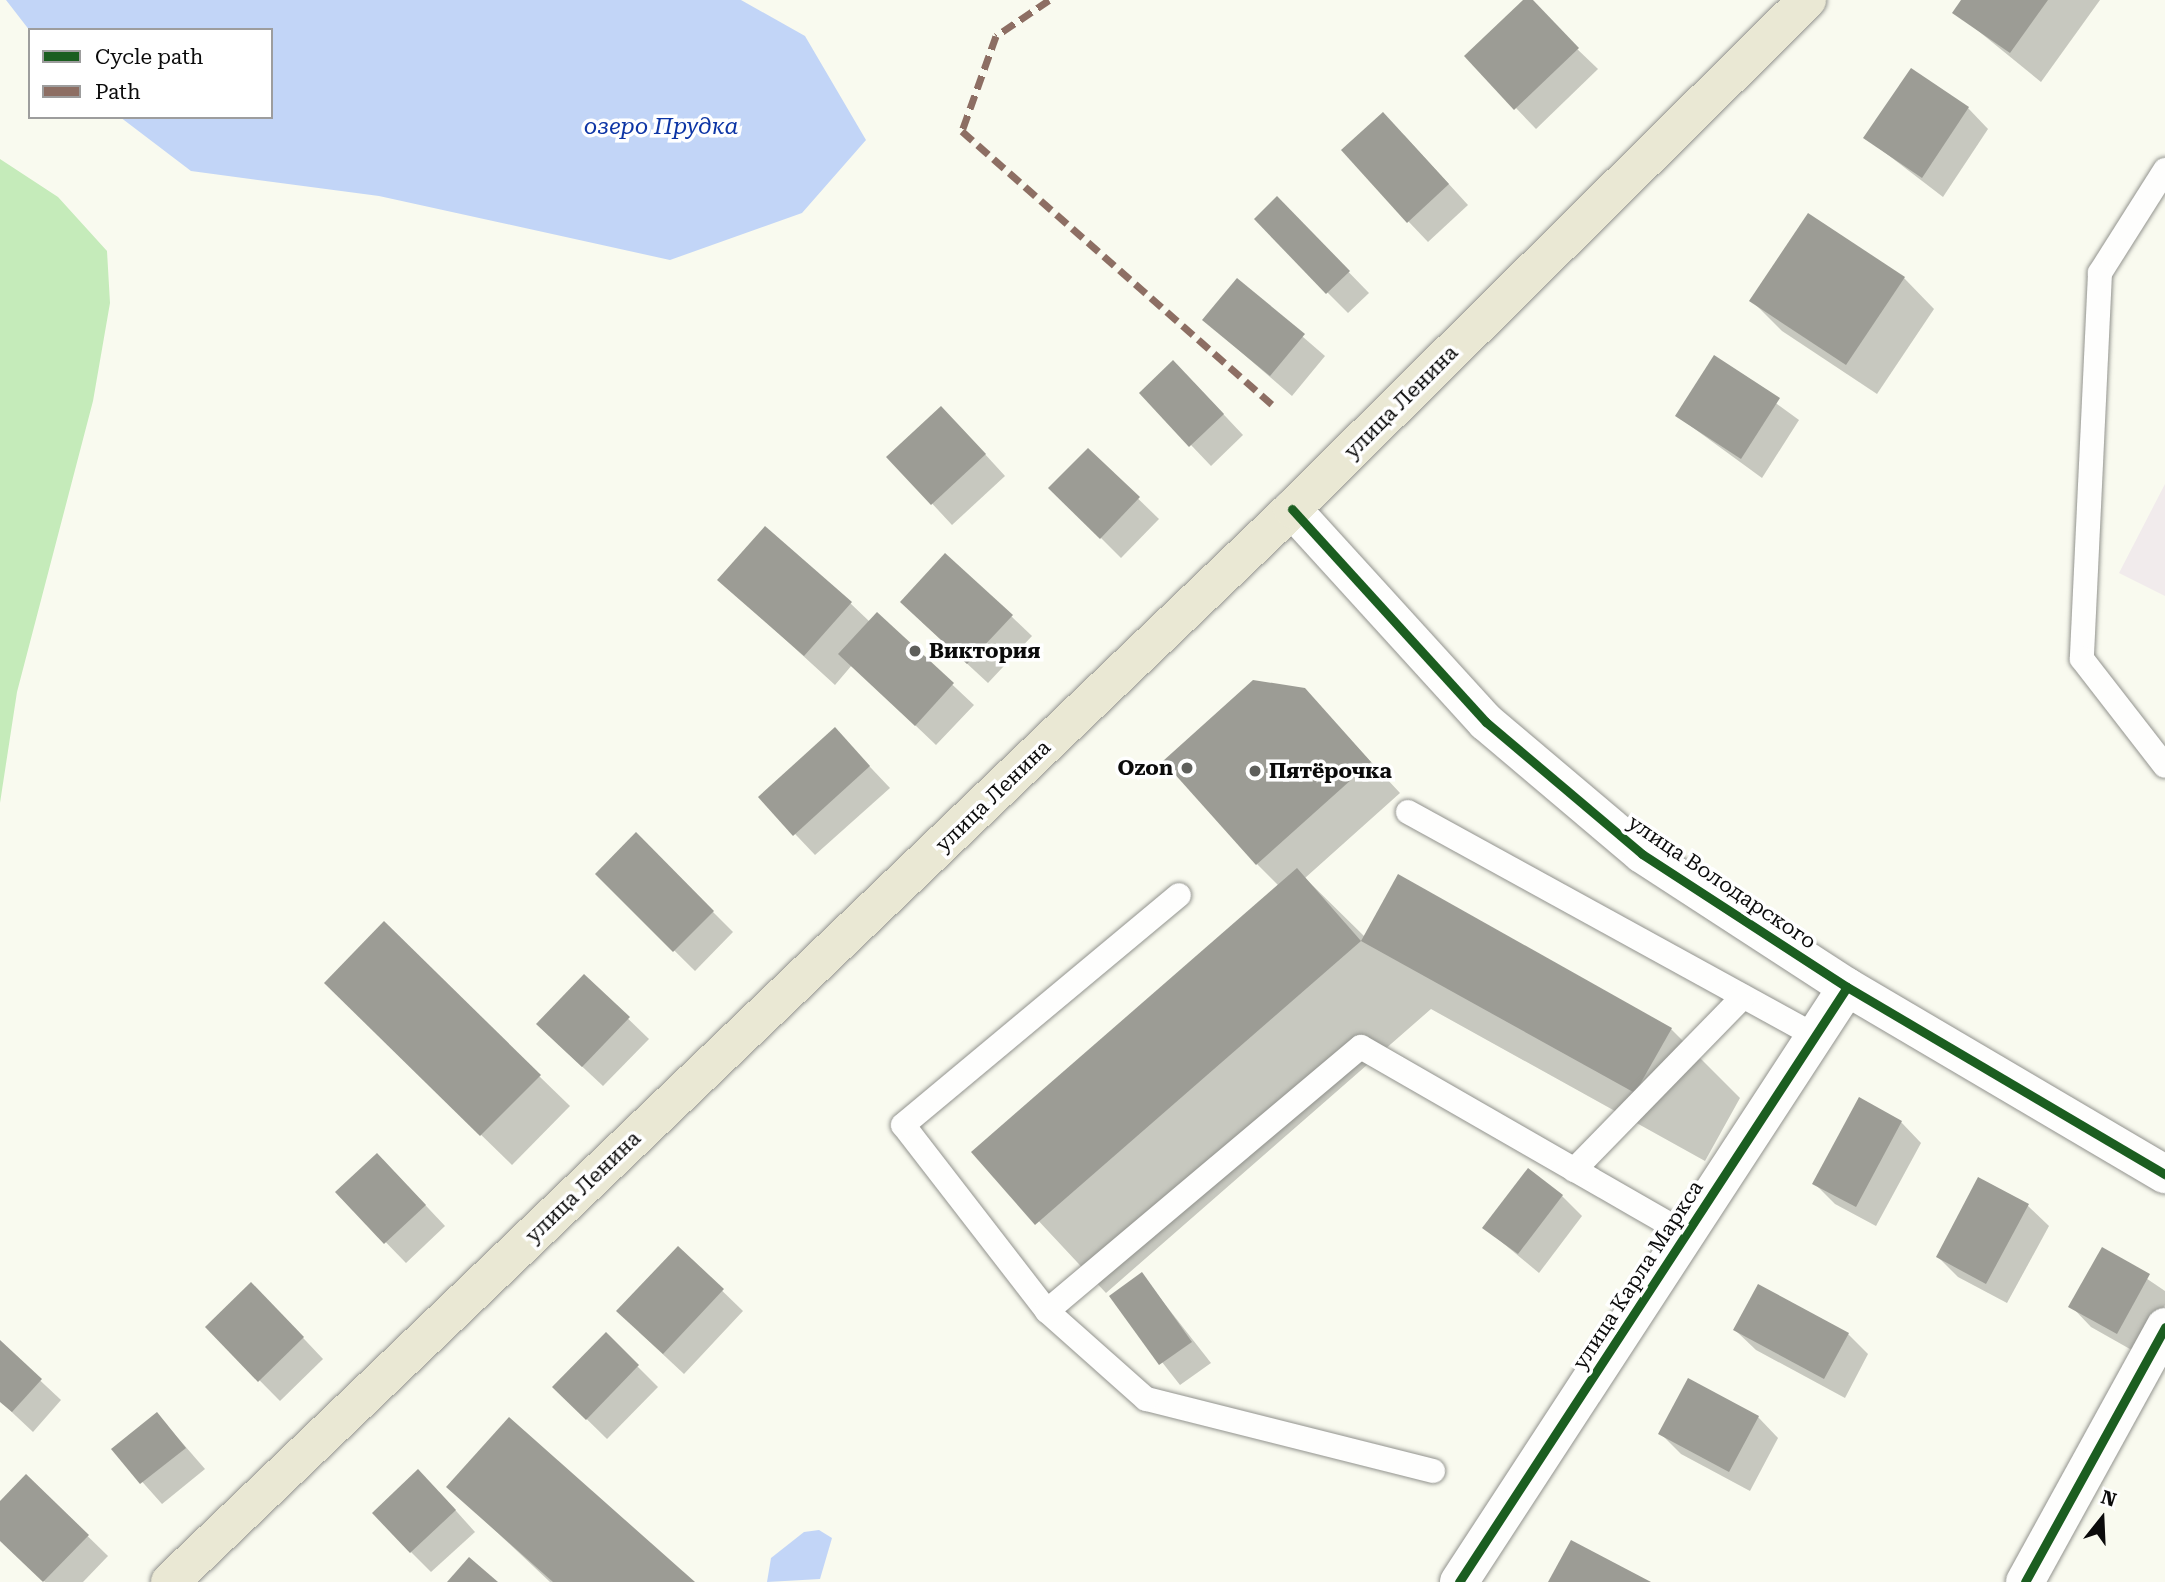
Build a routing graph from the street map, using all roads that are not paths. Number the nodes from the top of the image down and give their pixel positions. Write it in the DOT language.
graph roads {
  1 [pos="1807,0"];
  2 [pos="2165,170"];
  3 [pos="1292,509"];
  4 [pos="2165,766"];
  5 [pos="1408,812"];
  6 [pos="1179,895"];
  7 [pos="1847,987"];
  8 [pos="1743,997"];
  9 [pos="1815,1037"];
  10 [pos="1574,1170"];
  11 [pos="2165,1174"];
  12 [pos="1686,1234"];
  13 [pos="1047,1311"];
  14 [pos="2165,1327"];
  15 [pos="1433,1471"];
  16 [pos="170,1582"];
  17 [pos="1459,1582"];
  18 [pos="2025,1582"];
  1 -- 3 [label="highway, улица Ленина"];
  2 -- 4 [label="lane"];
  3 -- 7 [label="street, улица Володарского"];
  3 -- 16 [label="highway, улица Ленина"];
  5 -- 8 [label="lane"];
  6 -- 13 [label="lane"];
  7 -- 9 [label="street, улица Карла Маркса"];
  7 -- 11 [label="street, улица Володарского"];
  8 -- 9 [label="lane"];
  8 -- 10 [label="lane"];
  9 -- 12 [label="street, улица Карла Маркса"];
  10 -- 12 [label="lane"];
  10 -- 13 [label="lane"];
  12 -- 17 [label="street, улица Карла Маркса"];
  13 -- 15 [label="lane"];
  14 -- 18 [label="street"];
}
